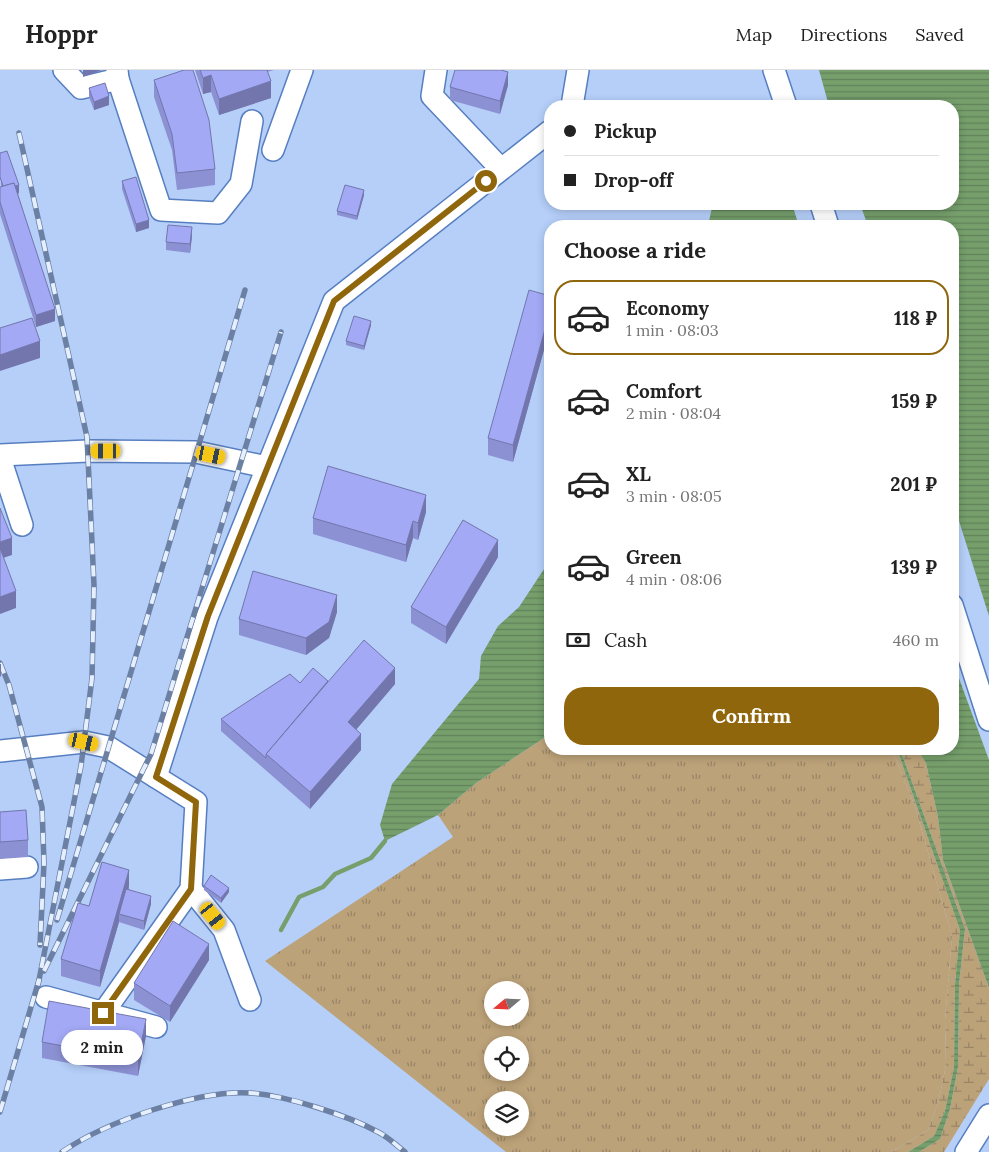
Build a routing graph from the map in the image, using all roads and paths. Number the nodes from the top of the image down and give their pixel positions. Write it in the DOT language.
graph roads {
  1 [pos="64,70"];
  2 [pos="302,70"];
  3 [pos="436,70"];
  4 [pos="578,70"];
  5 [pos="774,70"];
  6 [pos="117,75"];
  7 [pos="573,100"];
  8 [pos="784,100"];
  9 [pos="252,121"];
  10 [pos="544,136"];
  11 [pos="273,150"];
  12 [pos="501,169"];
  13 [pos="0,456"];
  14 [pos="267,467"];
  15 [pos="22,525"];
  16 [pos="959,627"];
  17 [pos="989,720"];
  18 [pos="0,751"];
  19 [pos="156,777"];
  20 [pos="27,867"];
  21 [pos="0,869"];
  22 [pos="191,889"];
  23 [pos="46,997"];
  24 [pos="250,1000"];
  25 [pos="103,1013"];
  26 [pos="156,1027"];
  27 [pos="989,1115"];
  28 [pos="966,1152"];
  1 -- 6 [label="lane"];
  2 -- 11 [label="lane"];
  3 -- 12 [label="lane"];
  4 -- 7 [label="lane"];
  5 -- 8 [label="lane"];
  6 -- 9 [label="lane"];
  10 -- 12 [label="lane"];
  12 -- 14 [label="lane"];
  13 -- 14 [label="lane"];
  13 -- 15 [label="lane"];
  14 -- 19 [label="lane"];
  16 -- 17 [label="lane"];
  18 -- 19 [label="lane"];
  19 -- 22 [label="lane"];
  20 -- 21 [label="lane"];
  22 -- 24 [label="lane"];
  22 -- 25 [label="lane"];
  23 -- 25 [label="lane"];
  25 -- 26 [label="lane"];
  27 -- 28 [label="lane"];
}
